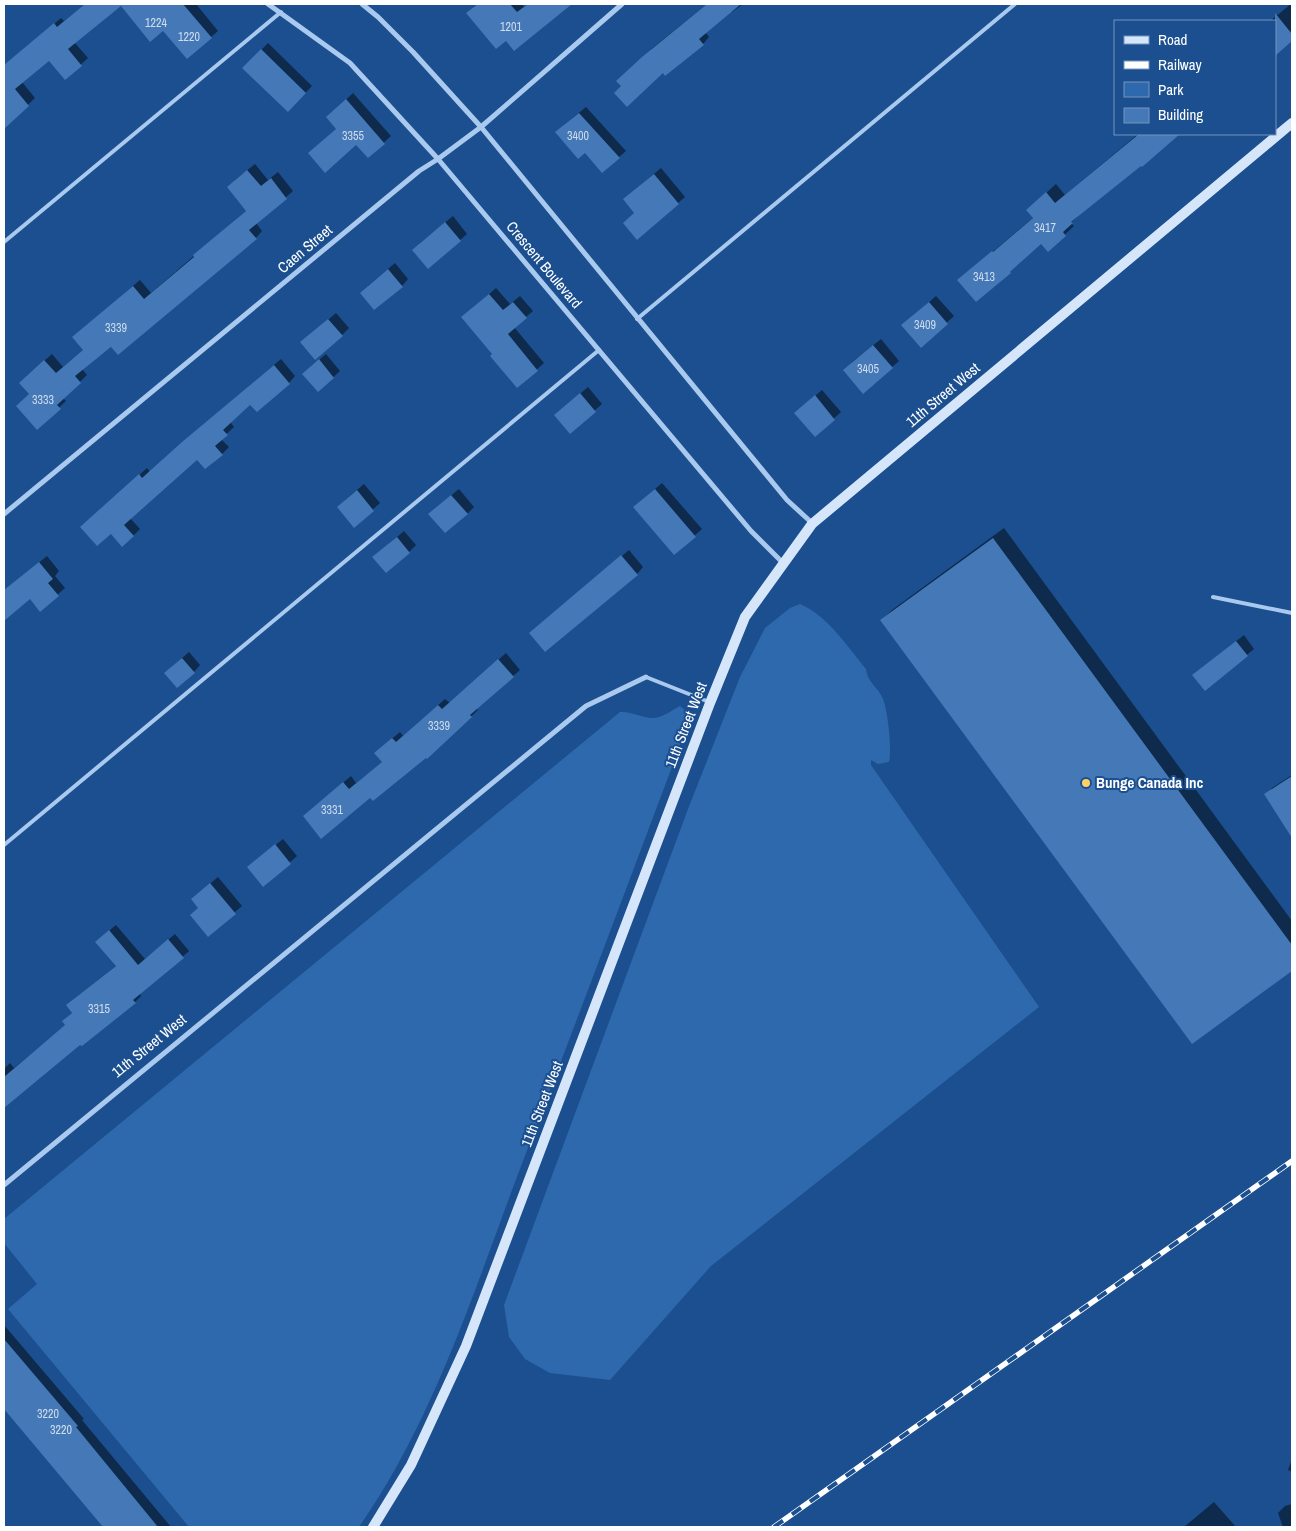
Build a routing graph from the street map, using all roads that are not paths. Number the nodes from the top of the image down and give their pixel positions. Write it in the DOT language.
graph roads {
  1 [pos="268,4"];
  2 [pos="362,4"];
  3 [pos="622,4"];
  4 [pos="1015,4"];
  5 [pos="281,12"];
  6 [pos="1292,123"];
  7 [pos="481,127"];
  8 [pos="438,159"];
  9 [pos="4,242"];
  10 [pos="637,319"];
  11 [pos="599,350"];
  12 [pos="4,514"];
  13 [pos="812,524"];
  14 [pos="783,563"];
  15 [pos="1213,597"];
  16 [pos="1292,613"];
  17 [pos="646,676"];
  18 [pos="710,703"];
  19 [pos="4,845"];
  20 [pos="4,1185"];
  21 [pos="373,1527"];
  1 -- 5 [label="street, Crescent Boulevard"];
  2 -- 7 [label="street"];
  3 -- 7 [label="street, Caen Street"];
  4 -- 10 [label="lane"];
  5 -- 8 [label="street, Crescent Boulevard"];
  5 -- 9 [label="lane"];
  6 -- 13 [label="main road, 11th Street West"];
  7 -- 8 [label="street, Caen Street"];
  7 -- 10 [label="street"];
  8 -- 11 [label="street, Crescent Boulevard"];
  8 -- 12 [label="street, Caen Street"];
  10 -- 13 [label="street"];
  11 -- 14 [label="street, Crescent Boulevard"];
  11 -- 19 [label="lane"];
  13 -- 14 [label="main road, 11th Street West"];
  14 -- 18 [label="main road, 11th Street West"];
  15 -- 16 [label="lane"];
  17 -- 18 [label="lane"];
  17 -- 20 [label="street, 11th Street West"];
  18 -- 21 [label="main road, 11th Street West"];
}
